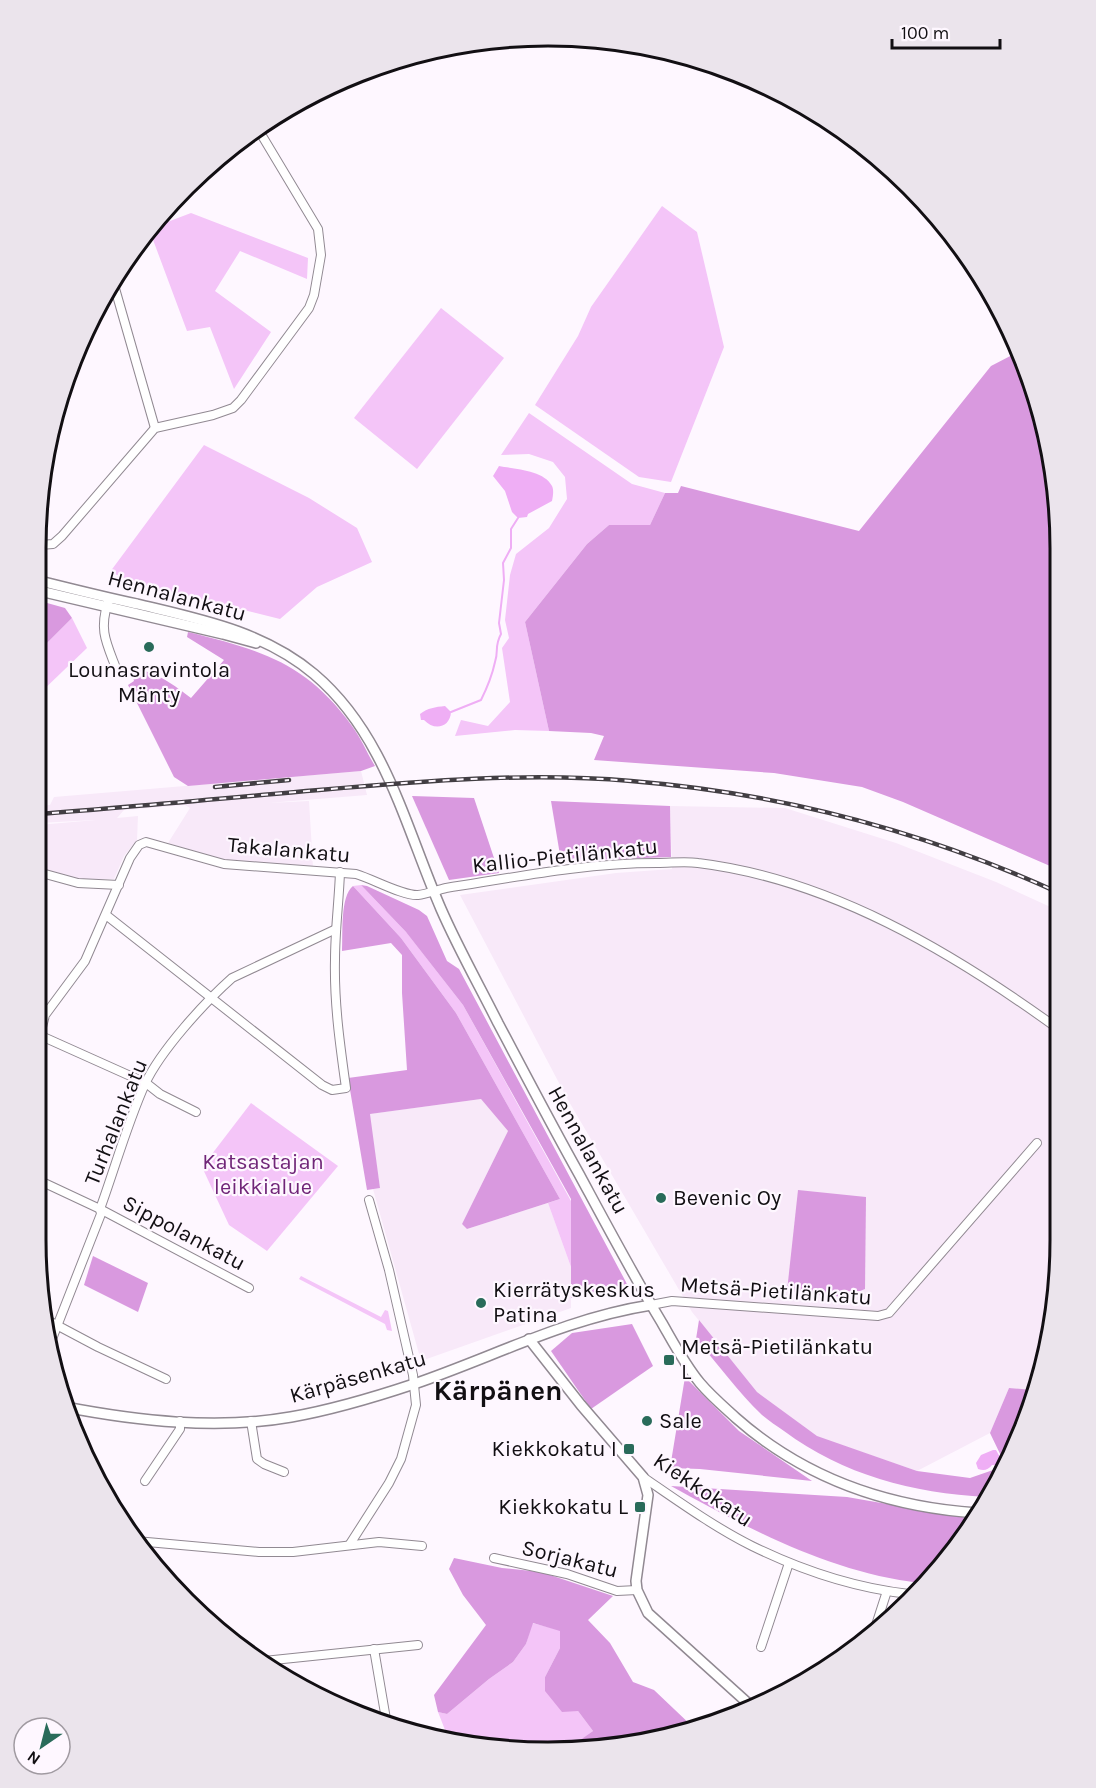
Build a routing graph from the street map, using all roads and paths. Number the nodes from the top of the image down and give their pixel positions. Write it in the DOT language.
graph roads {
  1 [pos="262,136"];
  2 [pos="116,293"];
  3 [pos="156,428"];
  4 [pos="46,545"];
  5 [pos="46,583"];
  6 [pos="46,592"];
  7 [pos="108,603"];
  8 [pos="116,668"];
  9 [pos="340,872"];
  10 [pos="46,874"];
  11 [pos="118,885"];
  12 [pos="434,891"];
  13 [pos="106,915"];
  14 [pos="336,929"];
  15 [pos="212,998"];
  16 [pos="46,1014"];
  17 [pos="1050,1023"];
  18 [pos="46,1038"];
  19 [pos="146,1083"];
  20 [pos="196,1112"];
  21 [pos="1037,1143"];
  22 [pos="46,1184"];
  23 [pos="369,1200"];
  24 [pos="100,1209"];
  25 [pos="249,1288"];
  26 [pos="651,1305"];
  27 [pos="54,1323"];
  28 [pos="59,1326"];
  29 [pos="55,1333"];
  30 [pos="529,1339"];
  31 [pos="166,1379"];
  32 [pos="414,1384"];
  33 [pos="76,1409"];
  34 [pos="180,1421"];
  35 [pos="251,1421"];
  36 [pos="284,1472"];
  37 [pos="643,1478"];
  38 [pos="145,1481"];
  39 [pos="969,1512"];
  40 [pos="148,1542"];
  41 [pos="350,1544"];
  42 [pos="422,1546"];
  43 [pos="494,1558"];
  44 [pos="789,1563"];
  45 [pos="637,1590"];
  46 [pos="886,1592"];
  47 [pos="904,1594"];
  48 [pos="878,1618"];
  49 [pos="418,1646"];
  50 [pos="761,1647"];
  51 [pos="374,1649"];
  52 [pos="274,1660"];
  53 [pos="745,1701"];
  54 [pos="385,1714"];
  1 -- 3 [label="street"];
  2 -- 3 [label="street"];
  3 -- 4 [label="street"];
  5 -- 7 [label="street, Hennalankatu"];
  6 -- 7 [label="street, Hennalankatu"];
  7 -- 8 [label="street"];
  7 -- 12 [label="street, Hennalankatu"];
  9 -- 11 [label="street, Takalankatu"];
  9 -- 12 [label="street, Takalankatu"];
  9 -- 14 [label="street"];
  10 -- 11 [label="street"];
  11 -- 13 [label="street"];
  12 -- 17 [label="street, Kallio-Pietilänkatu"];
  12 -- 26 [label="street, Hennalankatu"];
  13 -- 15 [label="street"];
  13 -- 16 [label="street"];
  14 -- 15 [label="street, Turhalankatu"];
  14 -- 15 [label="street"];
  15 -- 19 [label="street, Turhalankatu"];
  18 -- 19 [label="street"];
  19 -- 20 [label="street"];
  19 -- 24 [label="street, Turhalankatu"];
  21 -- 26 [label="street, Metsä-Pietilänkatu"];
  22 -- 24 [label="street, Sippolankatu"];
  23 -- 32 [label="street"];
  24 -- 25 [label="street, Sippolankatu"];
  24 -- 28 [label="street, Turhalankatu"];
  26 -- 30 [label="street, Kärpäsenkatu"];
  26 -- 39 [label="street, Hennalankatu"];
  27 -- 28 [label="street"];
  28 -- 29 [label="street, Turhalankatu"];
  28 -- 31 [label="street"];
  30 -- 32 [label="street, Kärpäsenkatu"];
  30 -- 37 [label="street, Kiekkokatu"];
  32 -- 35 [label="street, Kärpäsenkatu"];
  32 -- 41 [label="street"];
  33 -- 34 [label="street, Kärpäsenkatu"];
  34 -- 35 [label="street, Kärpäsenkatu"];
  34 -- 38 [label="street"];
  35 -- 36 [label="street"];
  37 -- 44 [label="street, Kiekkokatu"];
  37 -- 45 [label="street"];
  40 -- 41 [label="street"];
  41 -- 42 [label="street"];
  43 -- 45 [label="street, Sorjakatu"];
  44 -- 46 [label="street, Kiekkokatu"];
  44 -- 50 [label="street"];
  45 -- 53 [label="street"];
  46 -- 47 [label="street, Kiekkokatu"];
  46 -- 48 [label="street"];
  49 -- 51 [label="street"];
  51 -- 52 [label="street"];
  51 -- 54 [label="street"];
}
